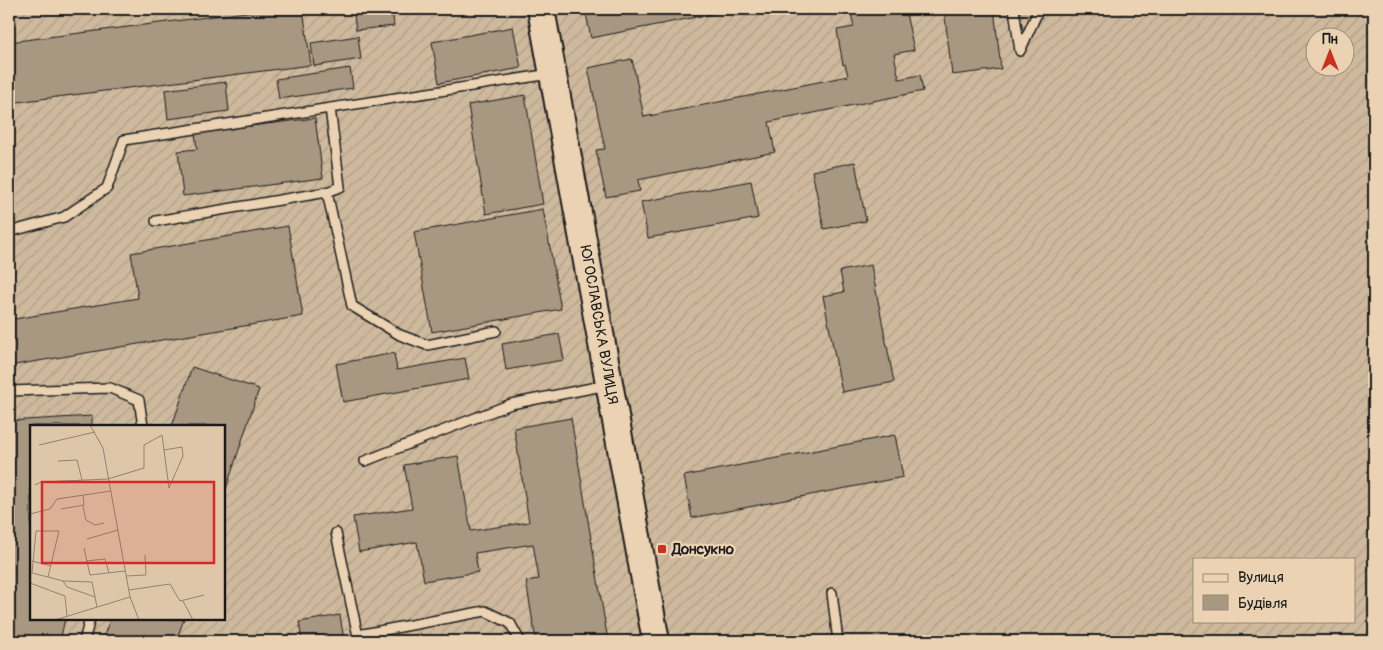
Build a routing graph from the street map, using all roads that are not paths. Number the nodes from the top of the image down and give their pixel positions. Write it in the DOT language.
graph roads {
  1 [pos="541,9"];
  2 [pos="1014,9"];
  3 [pos="1039,9"];
  4 [pos="553,74"];
  5 [pos="330,108"];
  6 [pos="327,192"];
  7 [pos="156,220"];
  8 [pos="9,232"];
  9 [pos="496,332"];
  10 [pos="610,385"];
  11 [pos="9,392"];
  12 [pos="143,425"];
  13 [pos="365,460"];
  14 [pos="336,533"];
  15 [pos="832,593"];
  16 [pos="90,620"];
  17 [pos="358,638"];
  18 [pos="84,641"];
  19 [pos="520,641"];
  20 [pos="656,641"];
  21 [pos="838,641"];
  1 -- 4 [label="main road, ЮГОСЛАВСЬКА ВУЛИЦЯ"];
  2 -- 3 [label="lane"];
  4 -- 5 [label="lane"];
  4 -- 10 [label="main road, ЮГОСЛАВСЬКА ВУЛИЦЯ"];
  5 -- 6 [label="lane"];
  5 -- 8 [label="lane"];
  6 -- 7 [label="lane"];
  6 -- 9 [label="lane"];
  10 -- 13 [label="lane"];
  10 -- 20 [label="main road, ЮГОСЛАВСЬКА ВУЛИЦЯ"];
  11 -- 12 [label="lane"];
  14 -- 17 [label="lane"];
  15 -- 21 [label="lane"];
  16 -- 18 [label="lane"];
  17 -- 19 [label="lane"];
}
